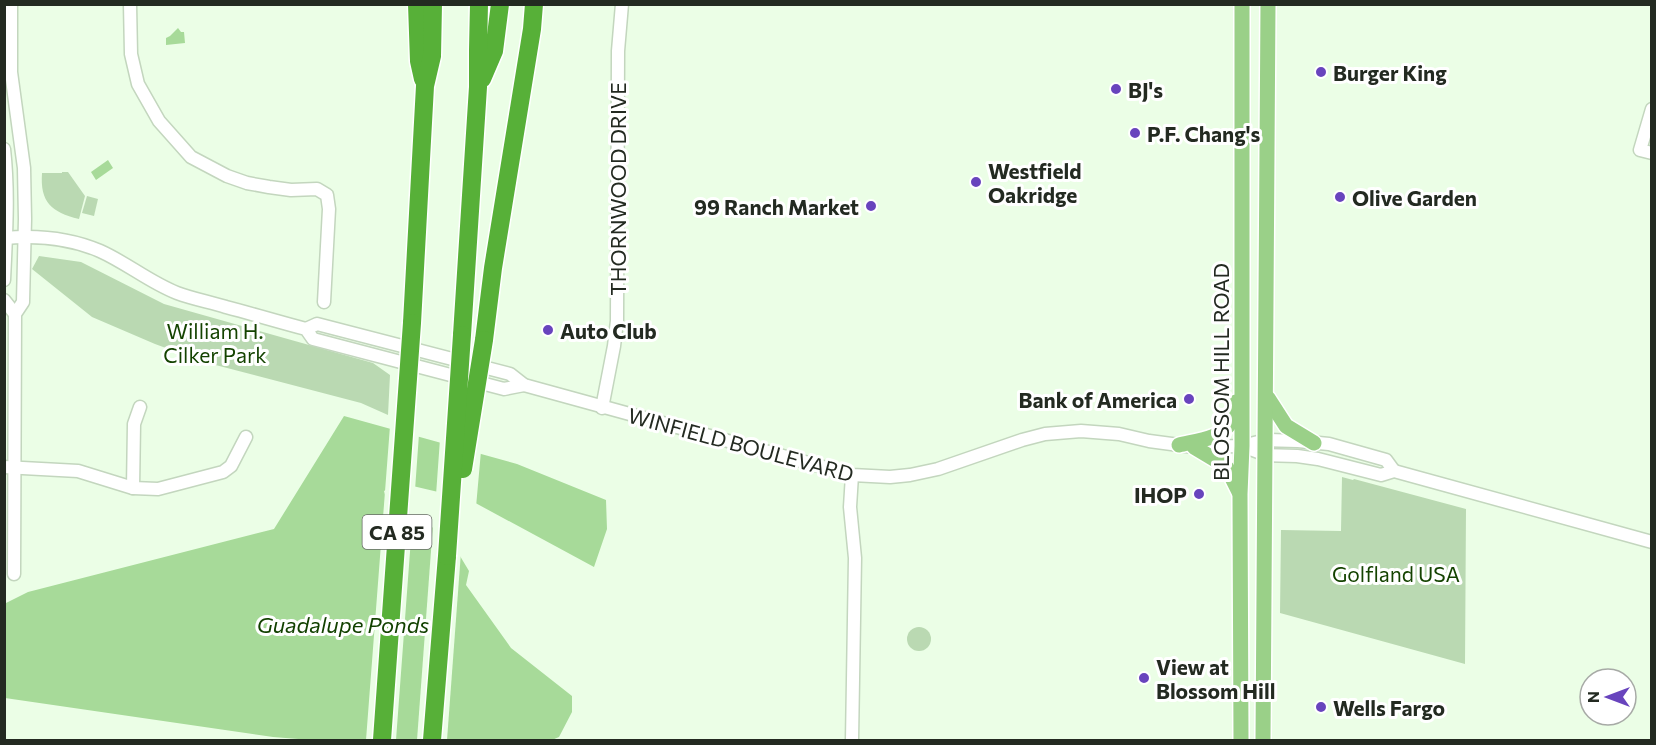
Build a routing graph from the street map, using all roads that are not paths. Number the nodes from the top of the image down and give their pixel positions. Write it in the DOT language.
graph roads {
  1 [pos="11,4"];
  2 [pos="130,4"];
  3 [pos="417,4"];
  4 [pos="434,4"];
  5 [pos="479,4"];
  6 [pos="500,4"];
  7 [pos="534,4"];
  8 [pos="622,4"];
  9 [pos="1242,4"];
  10 [pos="1269,4"];
  11 [pos="425,86"];
  12 [pos="478,87"];
  13 [pos="1652,109"];
  14 [pos="4,148"];
  15 [pos="1646,152"];
  16 [pos="24,236"];
  17 [pos="5,238"];
  18 [pos="4,280"];
  19 [pos="4,300"];
  20 [pos="324,302"];
  21 [pos="15,314"];
  22 [pos="1241,382"];
  23 [pos="1267,396"];
  24 [pos="140,407"];
  25 [pos="602,408"];
  26 [pos="246,437"];
  27 [pos="1266,440"];
  28 [pos="1314,442"];
  29 [pos="1186,446"];
  30 [pos="1242,446"];
  31 [pos="1266,456"];
  32 [pos="9,467"];
  33 [pos="1394,471"];
  34 [pos="852,475"];
  35 [pos="133,488"];
  36 [pos="1240,494"];
  37 [pos="1652,542"];
  38 [pos="447,556"];
  39 [pos="14,574"];
  40 [pos="1242,723"];
  41 [pos="382,741"];
  42 [pos="432,741"];
  43 [pos="852,741"];
  44 [pos="1241,741"];
  45 [pos="1262,741"];
  1 -- 16 [label="street"];
  2 -- 20 [label="street"];
  3 -- 11 [label="highway"];
  4 -- 11 [label="highway, CA 85"];
  5 -- 12 [label="highway, CA 85"];
  6 -- 12 [label="highway"];
  7 -- 38 [label="highway, bridge"];
  8 -- 25 [label="street, THORNWOOD DRIVE"];
  9 -- 22 [label="main road, BLOSSOM HILL ROAD"];
  10 -- 23 [label="main road"];
  11 -- 41 [label="highway, CA 85, bridge"];
  12 -- 38 [label="highway, CA 85, bridge"];
  13 -- 15 [label="street"];
  14 -- 17 [label="street"];
  16 -- 17 [label="street, WINFIELD BOULEVARD"];
  16 -- 21 [label="street"];
  16 -- 25 [label="street, WINFIELD BOULEVARD"];
  17 -- 18 [label="street"];
  19 -- 21 [label="street"];
  21 -- 32 [label="street"];
  22 -- 29 [label="main road"];
  22 -- 30 [label="main road, BLOSSOM HILL ROAD"];
  23 -- 27 [label="main road"];
  23 -- 28 [label="main road"];
  24 -- 35 [label="street"];
  25 -- 34 [label="street, WINFIELD BOULEVARD"];
  26 -- 35 [label="street"];
  27 -- 28 [label="street, WINFIELD BOULEVARD"];
  27 -- 30 [label="street, WINFIELD BOULEVARD"];
  27 -- 31 [label="main road"];
  28 -- 33 [label="street, WINFIELD BOULEVARD"];
  29 -- 30 [label="street, WINFIELD BOULEVARD"];
  29 -- 34 [label="street, WINFIELD BOULEVARD"];
  29 -- 36 [label="main road"];
  30 -- 31 [label="street, WINFIELD BOULEVARD"];
  30 -- 36 [label="main road, BLOSSOM HILL ROAD"];
  31 -- 33 [label="street, WINFIELD BOULEVARD"];
  31 -- 45 [label="main road"];
  32 -- 35 [label="street"];
  32 -- 39 [label="street"];
  33 -- 37 [label="street, WINFIELD BOULEVARD"];
  34 -- 43 [label="street"];
  36 -- 40 [label="main road, BLOSSOM HILL ROAD"];
  38 -- 42 [label="highway, CA 85"];
  40 -- 44 [label="main road, BLOSSOM HILL ROAD"];
  40 -- 45 [label="main road"];
}
